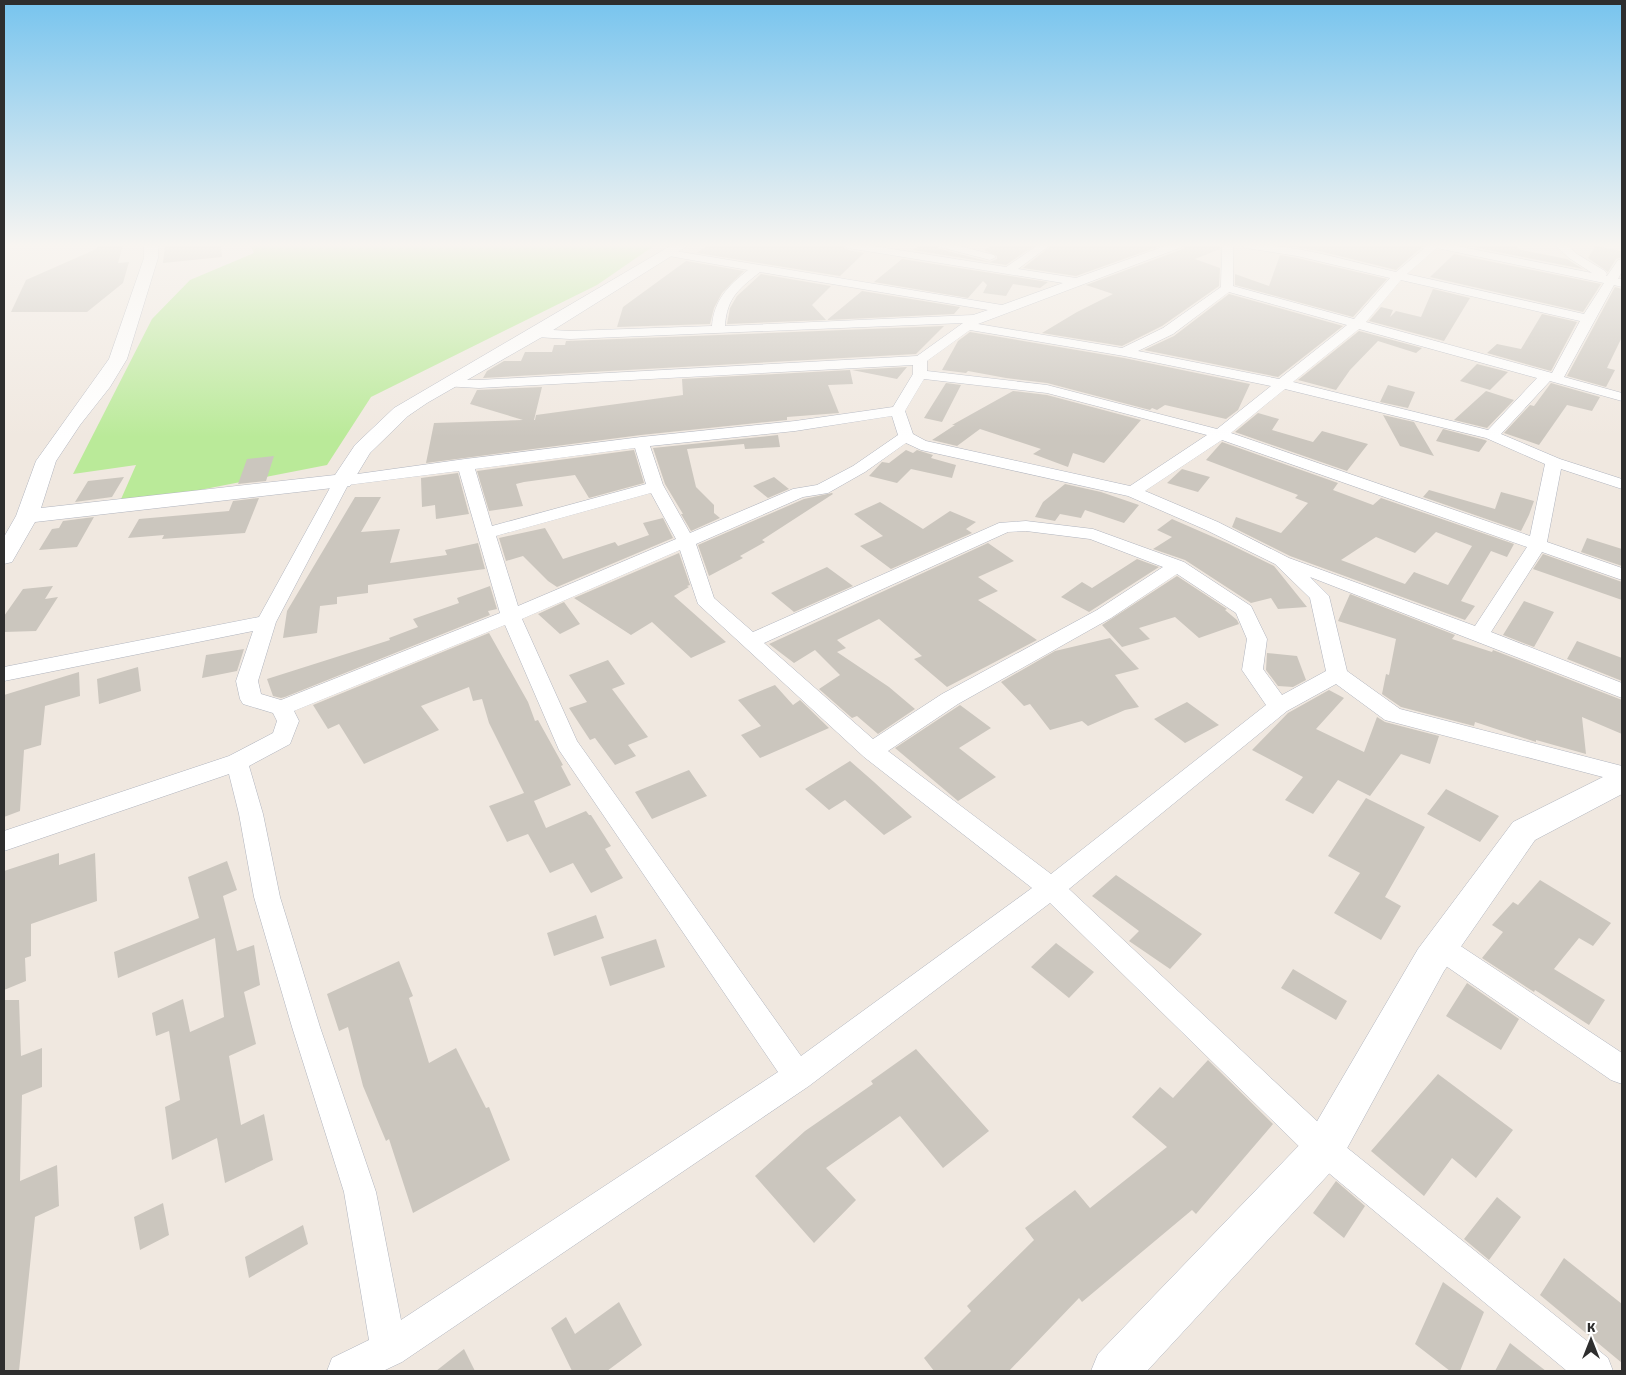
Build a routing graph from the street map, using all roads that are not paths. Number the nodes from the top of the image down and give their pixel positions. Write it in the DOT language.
graph roads {
  1 [pos="134,309"];
  2 [pos="575,309"];
  3 [pos="719,309"];
  4 [pos="998,309"];
  5 [pos="1198,309"];
  6 [pos="1306,309"];
  7 [pos="1369,309"];
  8 [pos="1544,309"];
  9 [pos="1595,309"];
  10 [pos="1588,319"];
  11 [pos="972,322"];
  12 [pos="1358,323"];
  13 [pos="718,330"];
  14 [pos="536,333"];
  15 [pos="1124,352"];
  16 [pos="920,367"];
  17 [pos="1552,378"];
  18 [pos="448,382"];
  19 [pos="1282,384"];
  20 [pos="1622,397"];
  21 [pos="898,411"];
  22 [pos="1220,434"];
  23 [pos="1491,435"];
  24 [pos="906,436"];
  25 [pos="641,442"];
  26 [pos="1554,462"];
  27 [pos="465,464"];
  28 [pos="342,480"];
  29 [pos="1622,484"];
  30 [pos="656,486"];
  31 [pos="1133,492"];
  32 [pos="27,516"];
  33 [pos="485,532"];
  34 [pos="686,541"];
  35 [pos="1538,546"];
  36 [pos="4,557"];
  37 [pos="1281,560"];
  38 [pos="1177,566"];
  39 [pos="1622,574"];
  40 [pos="511,616"];
  41 [pos="266,622"];
  42 [pos="1479,635"];
  43 [pos="751,641"];
  44 [pos="4,674"];
  45 [pos="1337,674"];
  46 [pos="1622,691"];
  47 [pos="1280,706"];
  48 [pos="282,708"];
  49 [pos="872,751"];
  50 [pos="237,762"];
  51 [pos="1622,774"];
  52 [pos="1622,780"];
  53 [pos="4,841"];
  54 [pos="1051,888"];
  55 [pos="1440,947"];
  56 [pos="1622,1070"];
  57 [pos="798,1076"];
  58 [pos="1324,1149"];
  59 [pos="389,1349"];
  60 [pos="345,1371"];
  61 [pos="1115,1371"];
  62 [pos="1595,1371"];
  1 -- 32 [label="street"];
  2 -- 14 [label="street"];
  3 -- 13 [label="street"];
  4 -- 11 [label="street"];
  5 -- 15 [label="street"];
  6 -- 12 [label="street"];
  7 -- 12 [label="street"];
  8 -- 10 [label="street"];
  9 -- 10 [label="street"];
  10 -- 17 [label="street"];
  11 -- 13 [label="street"];
  11 -- 15 [label="street"];
  11 -- 16 [label="street"];
  12 -- 17 [label="street"];
  12 -- 19 [label="street"];
  13 -- 14 [label="street"];
  14 -- 18 [label="street"];
  15 -- 19 [label="street"];
  16 -- 18 [label="street"];
  16 -- 21 [label="street"];
  16 -- 22 [label="street"];
  17 -- 20 [label="street"];
  17 -- 23 [label="street"];
  18 -- 28 [label="street"];
  19 -- 22 [label="street"];
  19 -- 23 [label="street"];
  21 -- 24 [label="street"];
  21 -- 25 [label="street"];
  22 -- 31 [label="street"];
  22 -- 35 [label="street"];
  23 -- 26 [label="street"];
  24 -- 31 [label="street"];
  24 -- 34 [label="street"];
  25 -- 27 [label="street"];
  25 -- 30 [label="street"];
  26 -- 29 [label="street"];
  26 -- 35 [label="street"];
  27 -- 28 [label="street"];
  27 -- 33 [label="street"];
  28 -- 32 [label="street"];
  28 -- 41 [label="street"];
  30 -- 33 [label="street"];
  30 -- 34 [label="street"];
  31 -- 37 [label="street"];
  32 -- 36 [label="street"];
  33 -- 40 [label="street"];
  34 -- 40 [label="street"];
  34 -- 43 [label="street"];
  35 -- 39 [label="street"];
  35 -- 42 [label="street"];
  37 -- 42 [label="street"];
  37 -- 45 [label="street"];
  38 -- 43 [label="street"];
  38 -- 47 [label="street"];
  38 -- 49 [label="street"];
  40 -- 48 [label="street"];
  40 -- 57 [label="street"];
  41 -- 44 [label="street"];
  41 -- 48 [label="street"];
  42 -- 46 [label="street"];
  43 -- 49 [label="street"];
  45 -- 47 [label="street"];
  45 -- 51 [label="street"];
  47 -- 54 [label="street"];
  48 -- 50 [label="street"];
  49 -- 54 [label="street"];
  50 -- 53 [label="street"];
  50 -- 59 [label="street"];
  52 -- 55 [label="street"];
  54 -- 57 [label="street"];
  54 -- 58 [label="street"];
  55 -- 56 [label="street"];
  55 -- 58 [label="street"];
  57 -- 59 [label="street"];
  58 -- 61 [label="street"];
  58 -- 62 [label="street"];
  59 -- 60 [label="street"];
}
